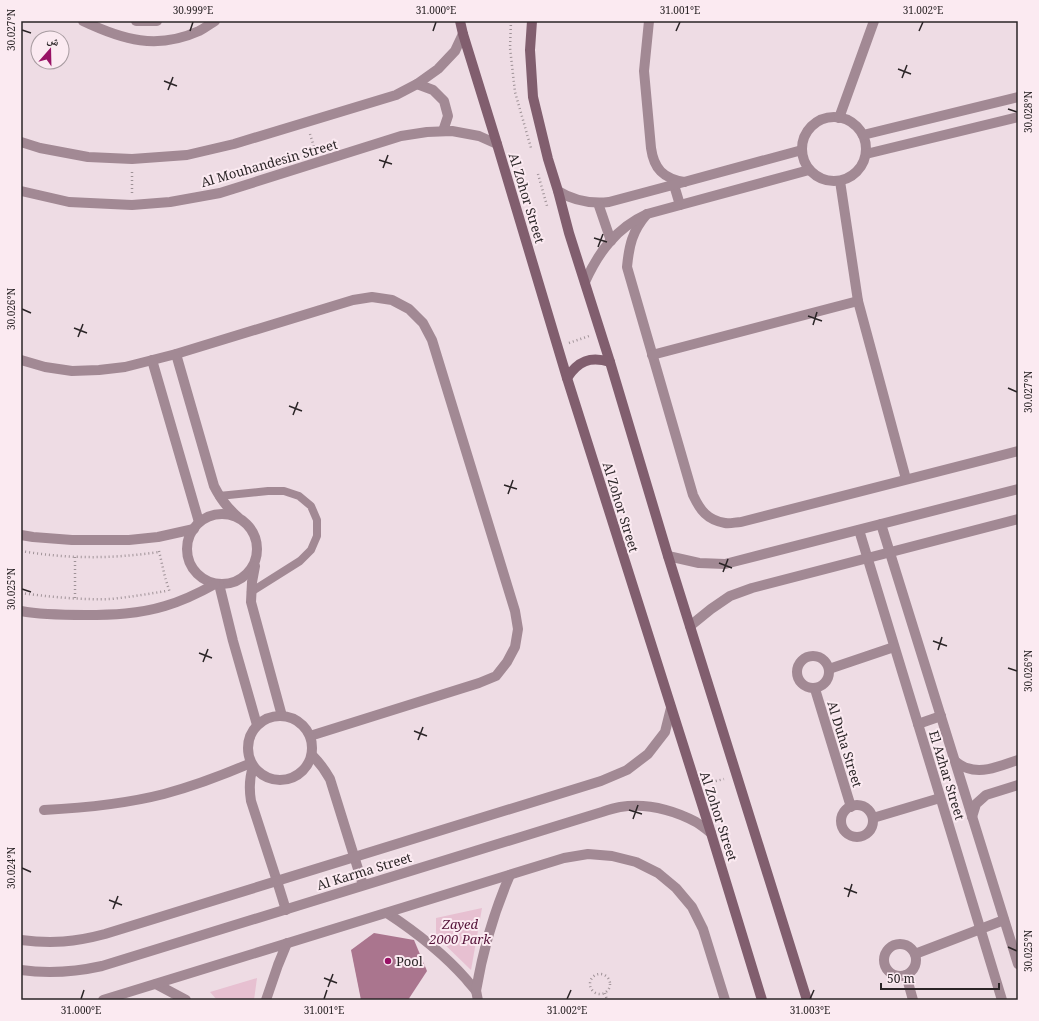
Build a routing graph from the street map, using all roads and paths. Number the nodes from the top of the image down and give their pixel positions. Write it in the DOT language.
graph roads {
  1 [pos="83,21"];
  2 [pos="136,21"];
  3 [pos="157,21"];
  4 [pos="215,21"];
  5 [pos="460,21"];
  6 [pos="532,21"];
  7 [pos="649,21"];
  8 [pos="874,21"];
  9 [pos="463,34"];
  10 [pos="418,84"];
  11 [pos="1018,97"];
  12 [pos="1018,117"];
  13 [pos="839,118"];
  14 [pos="306,122"];
  15 [pos="443,131"];
  16 [pos="863,135"];
  17 [pos="21,142"];
  18 [pos="497,144"];
  19 [pos="802,150"];
  20 [pos="866,154"];
  21 [pos="132,159"];
  22 [pos="318,162"];
  23 [pos="809,170"];
  24 [pos="840,181"];
  25 [pos="684,182"];
  26 [pos="674,185"];
  27 [pos="558,191"];
  28 [pos="21,192"];
  29 [pos="598,203"];
  30 [pos="132,205"];
  31 [pos="680,205"];
  32 [pos="647,214"];
  33 [pos="610,240"];
  34 [pos="585,282"];
  35 [pos="858,301"];
  36 [pos="600,332"];
  37 [pos="558,347"];
  38 [pos="176,354"];
  39 [pos="652,355"];
  40 [pos="21,360"];
  41 [pos="152,360"];
  42 [pos="610,362"];
  43 [pos="566,378"];
  44 [pos="1018,450"];
  45 [pos="906,479"];
  46 [pos="1018,489"];
  47 [pos="219,496"];
  48 [pos="1018,519"];
  49 [pos="242,520"];
  50 [pos="881,524"];
  51 [pos="197,526"];
  52 [pos="859,530"];
  53 [pos="21,535"];
  54 [pos="158,537"];
  55 [pos="21,551"];
  56 [pos="159,552"];
  57 [pos="890,552"];
  58 [pos="668,556"];
  59 [pos="75,557"];
  60 [pos="867,558"];
  61 [pos="256,562"];
  62 [pos="217,584"];
  63 [pos="169,590"];
  64 [pos="252,592"];
  65 [pos="21,593"];
  66 [pos="75,599"];
  67 [pos="174,603"];
  68 [pos="21,611"];
  69 [pos="690,626"];
  70 [pos="894,647"];
  71 [pos="829,669"];
  72 [pos="815,689"];
  73 [pos="671,708"];
  74 [pos="282,716"];
  75 [pos="941,716"];
  76 [pos="918,724"];
  77 [pos="257,725"];
  78 [pos="310,736"];
  79 [pos="312,756"];
  80 [pos="1018,760"];
  81 [pos="956,762"];
  82 [pos="252,765"];
  83 [pos="737,775"];
  84 [pos="1018,784"];
  85 [pos="696,787"];
  86 [pos="940,798"];
  87 [pos="851,807"];
  88 [pos="44,810"];
  89 [pos="972,817"];
  90 [pos="873,818"];
  91 [pos="711,833"];
  92 [pos="354,857"];
  93 [pos="510,875"];
  94 [pos="277,881"];
  95 [pos="363,885"];
  96 [pos="286,910"];
  97 [pos="387,913"];
  98 [pos="1004,920"];
  99 [pos="980,929"];
  100 [pos="21,940"];
  101 [pos="287,943"];
  102 [pos="915,954"];
  103 [pos="1018,964"];
  104 [pos="21,970"];
  105 [pos="906,975"];
  106 [pos="156,984"];
  107 [pos="605,993"];
  108 [pos="477,995"];
  109 [pos="104,1000"];
  110 [pos="186,1000"];
  111 [pos="266,1000"];
  112 [pos="607,1000"];
  113 [pos="725,1000"];
  114 [pos="762,1000"];
  115 [pos="807,1000"];
  116 [pos="913,1000"];
  117 [pos="1002,1000"];
  1 -- 4 [label="street"];
  2 -- 3 [label="street"];
  5 -- 9 [label="main road, Al Zohor Street"];
  6 -- 27 [label="main road"];
  7 -- 25 [label="street"];
  8 -- 13 [label="street"];
  9 -- 10 [label="street"];
  9 -- 18 [label="main road, Al Zohor Street"];
  10 -- 14 [label="street"];
  10 -- 15 [label="street"];
  11 -- 16 [label="street"];
  12 -- 20 [label="street"];
  13 -- 16 [label="street"];
  13 -- 19 [label="street"];
  14 -- 21 [label="street"];
  14 -- 22 [label="path"];
  15 -- 18 [label="street, Al Mouhandesin Street"];
  15 -- 22 [label="street, Al Mouhandesin Street"];
  16 -- 20 [label="street"];
  17 -- 21 [label="street"];
  18 -- 37 [label="main road, Al Zohor Street"];
  19 -- 23 [label="street"];
  19 -- 25 [label="street"];
  20 -- 24 [label="street"];
  21 -- 30 [label="path"];
  22 -- 30 [label="street, Al Mouhandesin Street"];
  23 -- 24 [label="street"];
  23 -- 31 [label="street"];
  24 -- 35 [label="street"];
  25 -- 26 [label="street"];
  26 -- 29 [label="street"];
  26 -- 31 [label="street"];
  27 -- 29 [label="street"];
  27 -- 34 [label="main road"];
  28 -- 30 [label="street, Al Mouhandesin Street"];
  29 -- 33 [label="street"];
  31 -- 32 [label="street"];
  32 -- 33 [label="street"];
  32 -- 39 [label="street"];
  33 -- 34 [label="street"];
  34 -- 36 [label="main road"];
  35 -- 39 [label="street"];
  35 -- 45 [label="street"];
  36 -- 37 [label="path"];
  36 -- 42 [label="main road"];
  37 -- 43 [label="main road, Al Zohor Street"];
  38 -- 41 [label="street"];
  38 -- 47 [label="street"];
  38 -- 78 [label="street"];
  39 -- 45 [label="street"];
  40 -- 41 [label="street"];
  41 -- 51 [label="street"];
  42 -- 43 [label="main road"];
  42 -- 58 [label="main road"];
  43 -- 73 [label="main road, Al Zohor Street"];
  44 -- 45 [label="street"];
  46 -- 50 [label="street"];
  47 -- 49 [label="street"];
  47 -- 64 [label="lane"];
  48 -- 57 [label="street"];
  49 -- 51 [label="street"];
  49 -- 61 [label="street"];
  50 -- 52 [label="street"];
  50 -- 57 [label="street, El Azhar Street"];
  51 -- 54 [label="street"];
  51 -- 62 [label="street"];
  52 -- 58 [label="street"];
  52 -- 60 [label="street, El Azhar Street"];
  53 -- 54 [label="street"];
  54 -- 56 [label="path"];
  55 -- 59 [label="path"];
  56 -- 59 [label="path"];
  56 -- 63 [label="path"];
  57 -- 60 [label="street"];
  57 -- 75 [label="street, El Azhar Street"];
  58 -- 69 [label="main road"];
  59 -- 66 [label="path"];
  60 -- 69 [label="street"];
  60 -- 70 [label="street, El Azhar Street"];
  61 -- 62 [label="street"];
  61 -- 64 [label="street"];
  62 -- 67 [label="street"];
  62 -- 77 [label="street"];
  63 -- 66 [label="path"];
  63 -- 67 [label="path"];
  64 -- 74 [label="street"];
  65 -- 66 [label="path"];
  67 -- 68 [label="street"];
  69 -- 83 [label="main road"];
  70 -- 71 [label="street"];
  70 -- 76 [label="street, El Azhar Street"];
  71 -- 72 [label="street"];
  71 -- 72 [label="street"];
  72 -- 87 [label="street, Al Duha Street"];
  73 -- 85 [label="main road, Al Zohor Street"];
  73 -- 92 [label="street, Al Karma Street"];
  74 -- 77 [label="street"];
  74 -- 78 [label="street"];
  75 -- 76 [label="street"];
  75 -- 81 [label="street, El Azhar Street"];
  76 -- 86 [label="street, El Azhar Street"];
  77 -- 82 [label="street"];
  78 -- 79 [label="street"];
  79 -- 82 [label="street"];
  79 -- 92 [label="street"];
  80 -- 81 [label="street"];
  81 -- 89 [label="street, El Azhar Street"];
  82 -- 88 [label="street"];
  82 -- 94 [label="street"];
  83 -- 85 [label="path"];
  83 -- 115 [label="main road"];
  84 -- 89 [label="street"];
  85 -- 91 [label="main road, Al Zohor Street"];
  86 -- 90 [label="street"];
  86 -- 99 [label="street, El Azhar Street"];
  87 -- 90 [label="street"];
  87 -- 90 [label="street"];
  89 -- 98 [label="street, El Azhar Street"];
  91 -- 95 [label="street, Al Karma Street"];
  91 -- 114 [label="main road, Al Zohor Street"];
  92 -- 94 [label="street, Al Karma Street"];
  92 -- 95 [label="street"];
  93 -- 97 [label="street"];
  93 -- 108 [label="street"];
  93 -- 113 [label="street"];
  94 -- 96 [label="street"];
  94 -- 100 [label="street, Al Karma Street"];
  95 -- 96 [label="street, Al Karma Street"];
  96 -- 104 [label="street, Al Karma Street"];
  97 -- 101 [label="street"];
  97 -- 108 [label="street"];
  98 -- 99 [label="street"];
  98 -- 103 [label="street, El Azhar Street"];
  99 -- 102 [label="street"];
  99 -- 117 [label="street, El Azhar Street"];
  101 -- 106 [label="street"];
  101 -- 111 [label="street"];
  102 -- 105 [label="street"];
  102 -- 105 [label="street"];
  105 -- 116 [label="street"];
  106 -- 109 [label="street"];
  106 -- 110 [label="street"];
  107 -- 107 [label="path"];
  107 -- 112 [label="path"];
}
